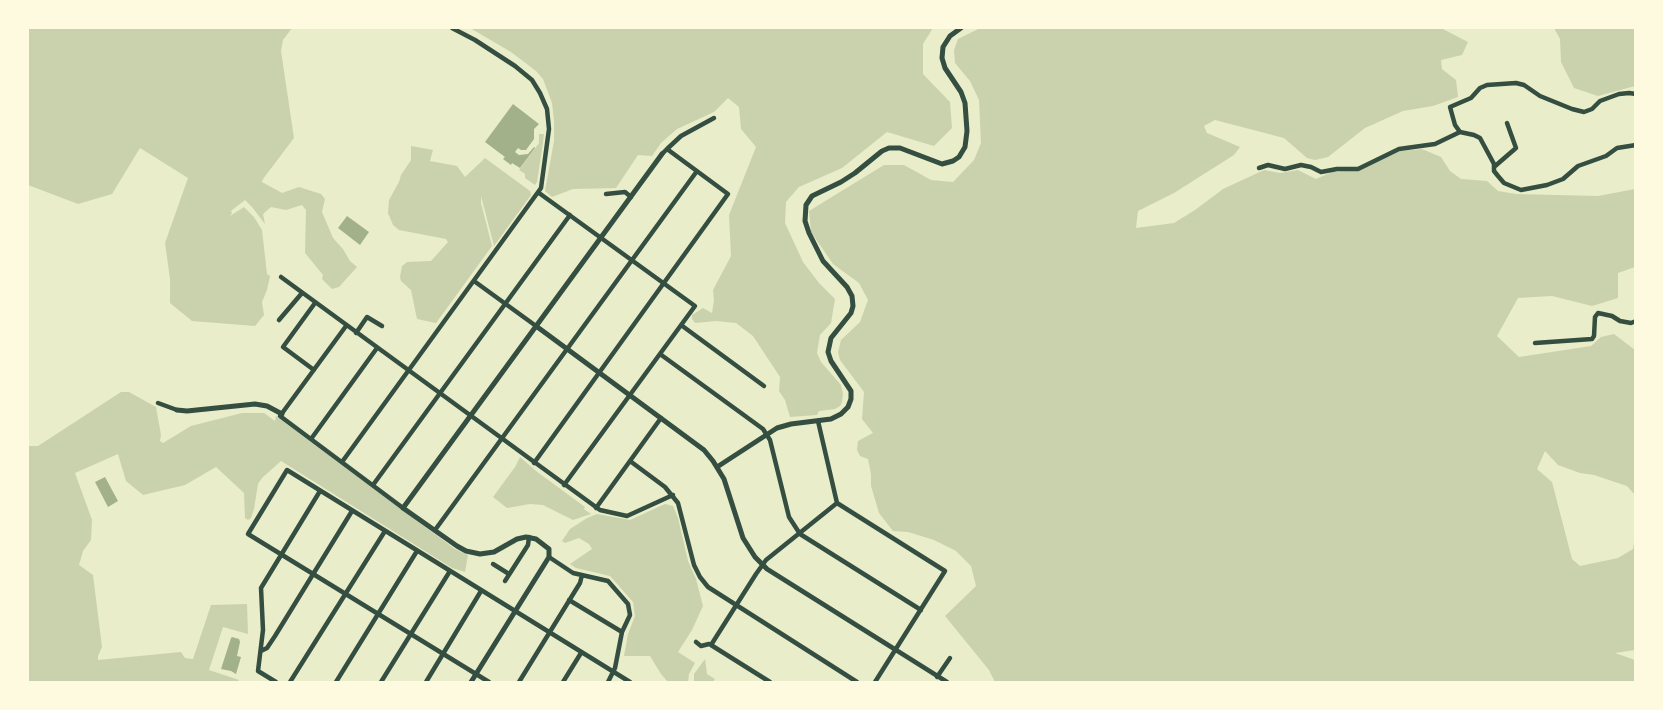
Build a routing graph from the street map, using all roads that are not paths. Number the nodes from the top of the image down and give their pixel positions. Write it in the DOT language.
graph roads {
  1 [pos="452,28"];
  2 [pos="960,28"];
  3 [pos="1636,94"];
  4 [pos="714,118"];
  5 [pos="1507,123"];
  6 [pos="1460,132"];
  7 [pos="1636,145"];
  8 [pos="667,149"];
  9 [pos="662,154"];
  10 [pos="1494,167"];
  11 [pos="1259,168"];
  12 [pos="698,171"];
  13 [pos="538,193"];
  14 [pos="606,194"];
  15 [pos="631,197"];
  16 [pos="570,215"];
  17 [pos="601,238"];
  18 [pos="632,260"];
  19 [pos="281,277"];
  20 [pos="474,281"];
  21 [pos="663,283"];
  22 [pos="302,293"];
  23 [pos="315,303"];
  24 [pos="506,304"];
  25 [pos="279,320"];
  26 [pos="1636,321"];
  27 [pos="681,325"];
  28 [pos="346,326"];
  29 [pos="382,326"];
  30 [pos="536,326"];
  31 [pos="356,332"];
  32 [pos="1535,343"];
  33 [pos="377,348"];
  34 [pos="568,349"];
  35 [pos="660,354"];
  36 [pos="314,370"];
  37 [pos="408,372"];
  38 [pos="599,372"];
  39 [pos="764,386"];
  40 [pos="439,394"];
  41 [pos="630,395"];
  42 [pos="158,403"];
  43 [pos="177,410"];
  44 [pos="282,414"];
  45 [pos="470,416"];
  46 [pos="661,418"];
  47 [pos="818,421"];
  48 [pos="766,434"];
  49 [pos="311,439"];
  50 [pos="501,439"];
  51 [pos="630,461"];
  52 [pos="342,462"];
  53 [pos="534,463"];
  54 [pos="717,467"];
  55 [pos="373,485"];
  56 [pos="564,485"];
  57 [pos="320,491"];
  58 [pos="672,495"];
  59 [pos="837,503"];
  60 [pos="403,508"];
  61 [pos="596,508"];
  62 [pos="352,511"];
  63 [pos="435,530"];
  64 [pos="385,531"];
  65 [pos="800,534"];
  66 [pos="529,537"];
  67 [pos="417,551"];
  68 [pos="281,554"];
  69 [pos="548,557"];
  70 [pos="492,564"];
  71 [pos="762,565"];
  72 [pos="450,572"];
  73 [pos="313,574"];
  74 [pos="510,574"];
  75 [pos="582,575"];
  76 [pos="505,581"];
  77 [pos="481,591"];
  78 [pos="345,594"];
  79 [pos="569,600"];
  80 [pos="736,606"];
  81 [pos="921,610"];
  82 [pos="515,612"];
  83 [pos="378,614"];
  84 [pos="622,632"];
  85 [pos="549,633"];
  86 [pos="411,635"];
  87 [pos="696,642"];
  88 [pos="711,645"];
  89 [pos="896,650"];
  90 [pos="261,651"];
  91 [pos="581,653"];
  92 [pos="443,654"];
  93 [pos="950,658"];
  94 [pos="613,673"];
  95 [pos="476,674"];
  96 [pos="937,676"];
  97 [pos="276,682"];
  98 [pos="290,682"];
  99 [pos="336,682"];
  100 [pos="381,682"];
  101 [pos="426,682"];
  102 [pos="471,682"];
  103 [pos="489,682"];
  104 [pos="519,682"];
  105 [pos="563,682"];
  106 [pos="608,682"];
  107 [pos="630,682"];
  108 [pos="770,682"];
  109 [pos="857,682"];
  110 [pos="875,682"];
  111 [pos="947,682"];
  1 -- 13 [label="street"];
  2 -- 47 [label="street"];
  3 -- 6 [label="street"];
  4 -- 8 [label="street"];
  5 -- 10 [label="street"];
  6 -- 10 [label="street"];
  6 -- 11 [label="street"];
  7 -- 10 [label="street"];
  8 -- 9 [label="street"];
  8 -- 12 [label="street"];
  9 -- 15 [label="street"];
  12 -- 18 [label="street"];
  12 -- 21 [label="street"];
  13 -- 16 [label="street"];
  13 -- 20 [label="street"];
  14 -- 15 [label="street"];
  15 -- 17 [label="street"];
  16 -- 17 [label="street"];
  16 -- 24 [label="street"];
  17 -- 18 [label="street"];
  17 -- 30 [label="street"];
  18 -- 21 [label="street"];
  18 -- 34 [label="street"];
  19 -- 22 [label="street"];
  20 -- 24 [label="street"];
  20 -- 37 [label="street"];
  21 -- 27 [label="street"];
  21 -- 38 [label="street"];
  22 -- 23 [label="street"];
  22 -- 25 [label="street"];
  23 -- 28 [label="street"];
  23 -- 36 [label="street"];
  24 -- 30 [label="street"];
  24 -- 40 [label="street"];
  26 -- 32 [label="street"];
  27 -- 35 [label="street"];
  27 -- 39 [label="street"];
  28 -- 31 [label="street"];
  28 -- 36 [label="street"];
  29 -- 31 [label="street"];
  30 -- 34 [label="street"];
  30 -- 45 [label="street"];
  31 -- 33 [label="street"];
  33 -- 37 [label="street"];
  33 -- 49 [label="street"];
  34 -- 38 [label="street"];
  34 -- 50 [label="street"];
  35 -- 41 [label="street"];
  35 -- 48 [label="street"];
  36 -- 44 [label="street"];
  37 -- 40 [label="street"];
  37 -- 52 [label="street"];
  38 -- 41 [label="street"];
  38 -- 53 [label="street"];
  40 -- 45 [label="street"];
  40 -- 55 [label="street"];
  41 -- 46 [label="street"];
  41 -- 56 [label="street"];
  42 -- 43 [label="street"];
  43 -- 44 [label="street"];
  44 -- 49 [label="street"];
  45 -- 50 [label="street"];
  45 -- 60 [label="street"];
  46 -- 51 [label="street"];
  46 -- 54 [label="street"];
  47 -- 48 [label="street"];
  47 -- 59 [label="street"];
  48 -- 54 [label="street"];
  48 -- 65 [label="street"];
  49 -- 52 [label="street"];
  50 -- 53 [label="street"];
  50 -- 63 [label="street"];
  51 -- 58 [label="street"];
  51 -- 61 [label="street"];
  52 -- 55 [label="street"];
  53 -- 56 [label="street"];
  54 -- 71 [label="street"];
  55 -- 60 [label="street"];
  56 -- 61 [label="street"];
  57 -- 62 [label="street"];
  57 -- 68 [label="street"];
  57 -- 68 [label="street"];
  58 -- 61 [label="street"];
  58 -- 80 [label="street"];
  59 -- 65 [label="street"];
  59 -- 81 [label="street"];
  60 -- 63 [label="street"];
  62 -- 64 [label="street"];
  62 -- 73 [label="street"];
  63 -- 66 [label="street"];
  64 -- 67 [label="street"];
  64 -- 78 [label="street"];
  65 -- 71 [label="street"];
  65 -- 81 [label="street"];
  66 -- 69 [label="street"];
  66 -- 74 [label="street"];
  67 -- 72 [label="street"];
  67 -- 83 [label="street"];
  68 -- 73 [label="street"];
  68 -- 90 [label="street"];
  69 -- 75 [label="street"];
  69 -- 82 [label="street"];
  70 -- 74 [label="street"];
  71 -- 80 [label="street"];
  71 -- 89 [label="street"];
  72 -- 77 [label="street"];
  72 -- 86 [label="street"];
  73 -- 78 [label="street"];
  73 -- 90 [label="street"];
  74 -- 76 [label="street"];
  75 -- 79 [label="street"];
  75 -- 84 [label="street"];
  77 -- 82 [label="street"];
  77 -- 92 [label="street"];
  78 -- 83 [label="street"];
  78 -- 98 [label="street"];
  79 -- 84 [label="street"];
  79 -- 85 [label="street"];
  80 -- 88 [label="street"];
  80 -- 109 [label="street"];
  81 -- 89 [label="street"];
  82 -- 85 [label="street"];
  82 -- 95 [label="street"];
  83 -- 86 [label="street"];
  83 -- 99 [label="street"];
  84 -- 94 [label="street"];
  85 -- 91 [label="street"];
  85 -- 104 [label="street"];
  86 -- 92 [label="street"];
  86 -- 100 [label="street"];
  87 -- 88 [label="street"];
  88 -- 108 [label="street"];
  89 -- 96 [label="street"];
  89 -- 110 [label="street"];
  90 -- 97 [label="street"];
  91 -- 94 [label="street"];
  91 -- 105 [label="street"];
  92 -- 95 [label="street"];
  92 -- 101 [label="street"];
  93 -- 96 [label="street"];
  94 -- 106 [label="street"];
  94 -- 107 [label="street"];
  95 -- 102 [label="street"];
  95 -- 103 [label="street"];
  96 -- 111 [label="street"];
}
